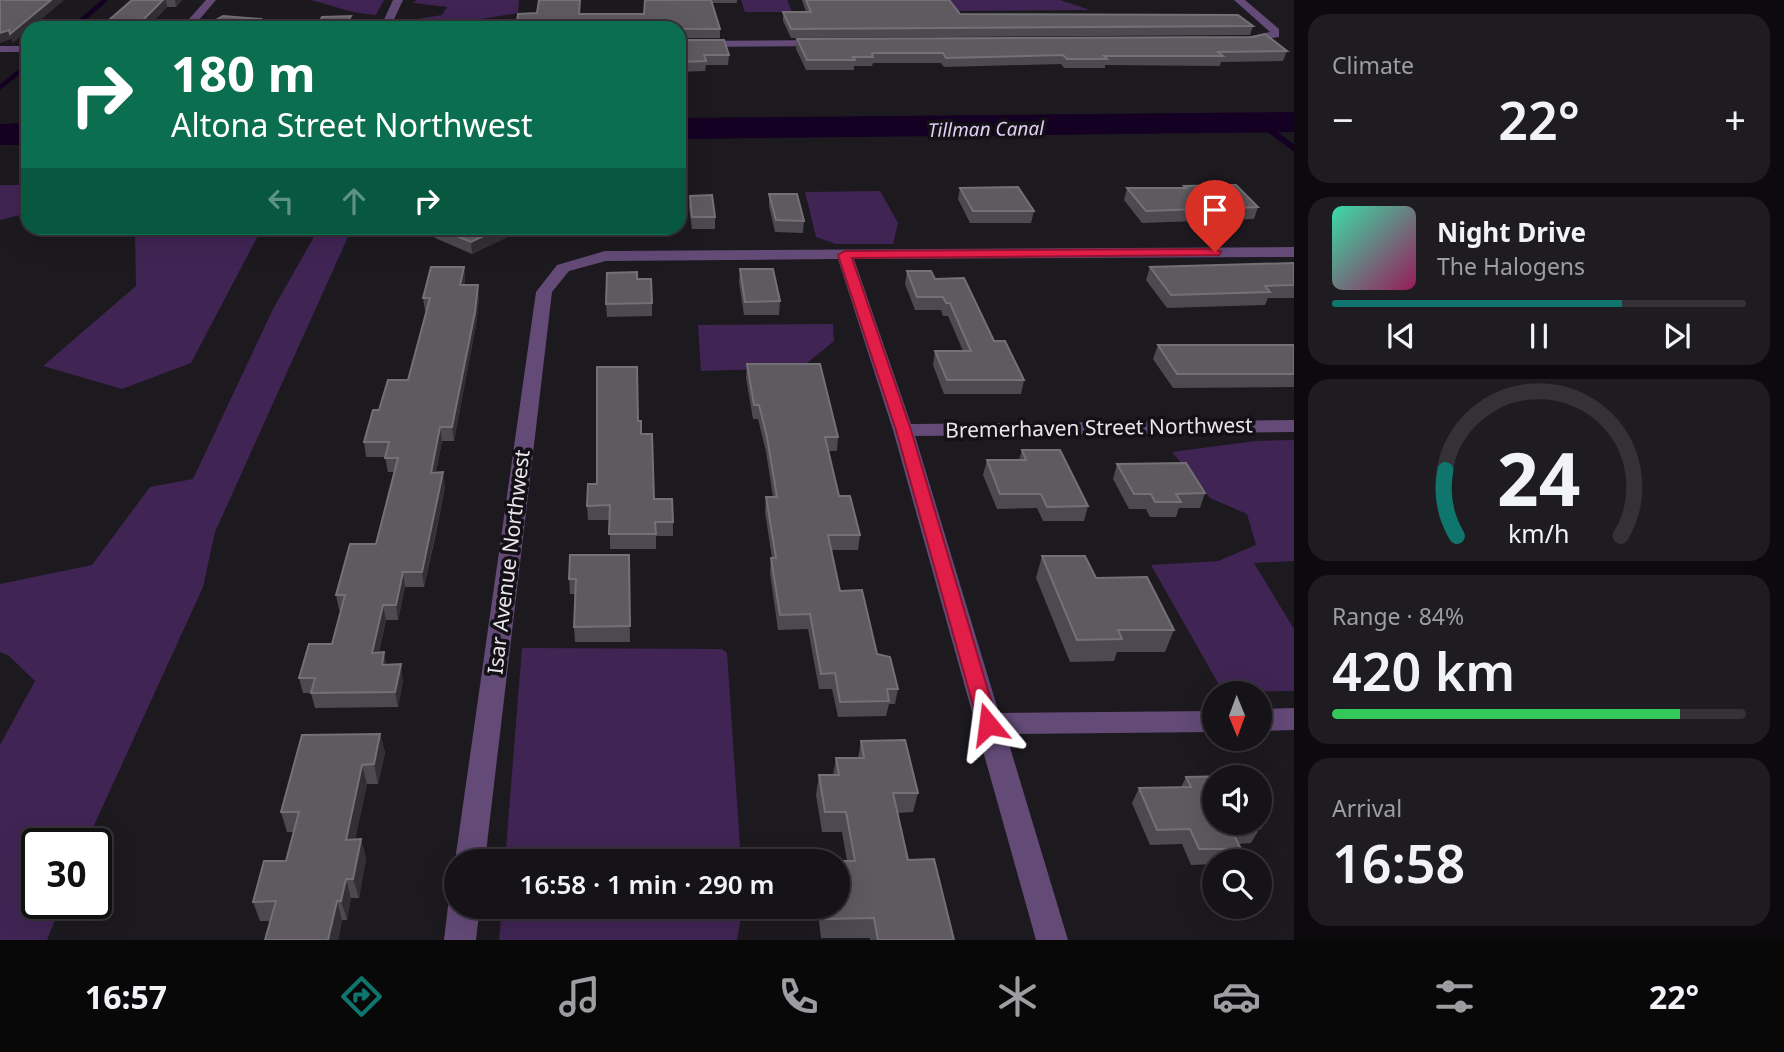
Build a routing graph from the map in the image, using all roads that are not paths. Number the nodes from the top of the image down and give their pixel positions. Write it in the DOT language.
graph roads {
  1 [pos="211,0"];
  2 [pos="398,0"];
  3 [pos="1239,0"];
  4 [pos="192,21"];
  5 [pos="388,21"];
  6 [pos="1222,41"];
  7 [pos="832,43"];
  8 [pos="686,44"];
  9 [pos="0,49"];
  10 [pos="21,49"];
  11 [pos="1294,252"];
  12 [pos="845,255"];
  13 [pos="1294,426"];
  14 [pos="903,430"];
  15 [pos="1294,719"];
  16 [pos="1272,720"];
  17 [pos="1202,721"];
  18 [pos="988,724"];
  19 [pos="472,849"];
  20 [pos="462,919"];
  21 [pos="460,940"];
  22 [pos="1052,940"];
  1 -- 4 [label="street"];
  2 -- 5 [label="street"];
  3 -- 6 [label="street"];
  7 -- 8 [label="street"];
  9 -- 10 [label="street"];
  11 -- 12 [label="street"];
  12 -- 14 [label="street"];
  12 -- 19 [label="street, Isar Avenue Northwest"];
  13 -- 14 [label="street, Bremerhaven Street Northwest"];
  14 -- 18 [label="street"];
  15 -- 16 [label="street"];
  17 -- 18 [label="street"];
  18 -- 22 [label="street"];
  20 -- 21 [label="street"];
}
